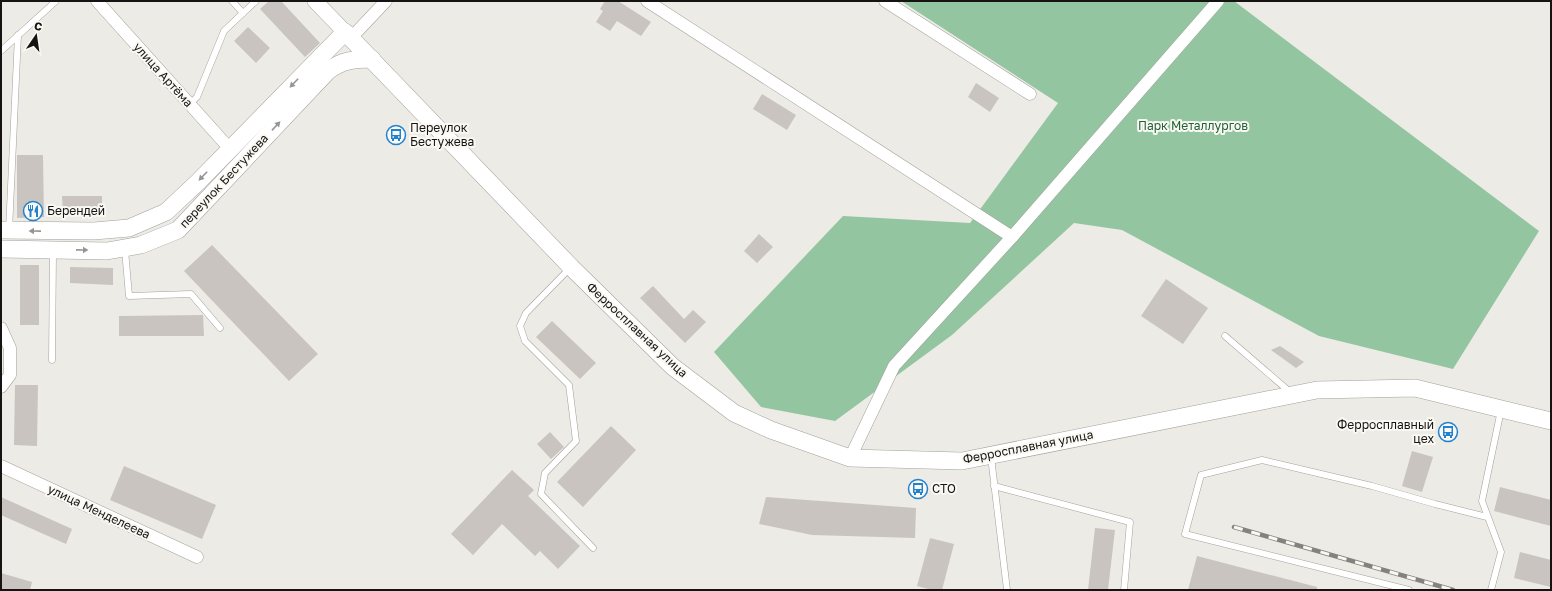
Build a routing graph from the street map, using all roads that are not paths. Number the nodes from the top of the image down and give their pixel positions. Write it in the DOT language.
graph roads {
  1 [pos="56,1"];
  2 [pos="97,1"];
  3 [pos="232,1"];
  4 [pos="256,1"];
  5 [pos="315,1"];
  6 [pos="386,1"];
  7 [pos="647,1"];
  8 [pos="885,1"];
  9 [pos="1218,1"];
  10 [pos="243,13"];
  11 [pos="18,35"];
  12 [pos="348,35"];
  13 [pos="1,51"];
  14 [pos="372,59"];
  15 [pos="1030,94"];
  16 [pos="190,104"];
  17 [pos="230,149"];
  18 [pos="5,230"];
  19 [pos="1012,237"];
  20 [pos="125,248"];
  21 [pos="1,249"];
  22 [pos="53,250"];
  23 [pos="571,267"];
  24 [pos="1,328"];
  25 [pos="220,328"];
  26 [pos="1225,336"];
  27 [pos="52,360"];
  28 [pos="1,387"];
  29 [pos="1293,395"];
  30 [pos="1502,409"];
  31 [pos="1551,421"];
  32 [pos="991,455"];
  33 [pos="850,458"];
  34 [pos="1,466"];
  35 [pos="994,486"];
  36 [pos="1487,517"];
  37 [pos="593,548"];
  38 [pos="197,557"];
  39 [pos="1007,590"];
  40 [pos="1124,590"];
  41 [pos="1409,590"];
  42 [pos="1491,590"];
  1 -- 11 [label="lane"];
  2 -- 16 [label="street, улица Артёма"];
  3 -- 10 [label="lane"];
  4 -- 10 [label="lane"];
  5 -- 12 [label="street, Ферросплавная улица"];
  6 -- 12 [label="street"];
  7 -- 19 [label="street"];
  8 -- 15 [label="street"];
  9 -- 19 [label="street"];
  10 -- 16 [label="lane"];
  11 -- 13 [label="lane"];
  11 -- 18 [label="lane"];
  12 -- 14 [label="main road, Ферросплавная улица"];
  12 -- 17 [label="main road, переулок Бестужева, one-way"];
  20 -- 14 [label="main road, переулок Бестужева, one-way"];
  14 -- 23 [label="main road, Ферросплавная улица"];
  16 -- 17 [label="street, улица Артёма"];
  17 -- 18 [label="main road, переулок Бестужева, one-way"];
  19 -- 33 [label="street"];
  22 -- 20 [label="main road, переулок Бестужева, one-way"];
  20 -- 25 [label="lane"];
  21 -- 22 [label="main road, переулок Бестужева"];
  22 -- 27 [label="lane"];
  23 -- 33 [label="main road, Ферросплавная улица"];
  23 -- 37 [label="lane"];
  24 -- 28 [label="street"];
  26 -- 29 [label="lane"];
  29 -- 30 [label="main road, Ферросплавная улица"];
  29 -- 32 [label="main road, Ферросплавная улица"];
  30 -- 31 [label="main road, Ферросплавная улица"];
  30 -- 36 [label="lane"];
  32 -- 33 [label="main road, Ферросплавная улица"];
  32 -- 35 [label="lane"];
  34 -- 38 [label="street, улица Менделеева"];
  35 -- 39 [label="lane"];
  35 -- 40 [label="lane"];
  36 -- 41 [label="lane"];
  36 -- 42 [label="lane"];
}
